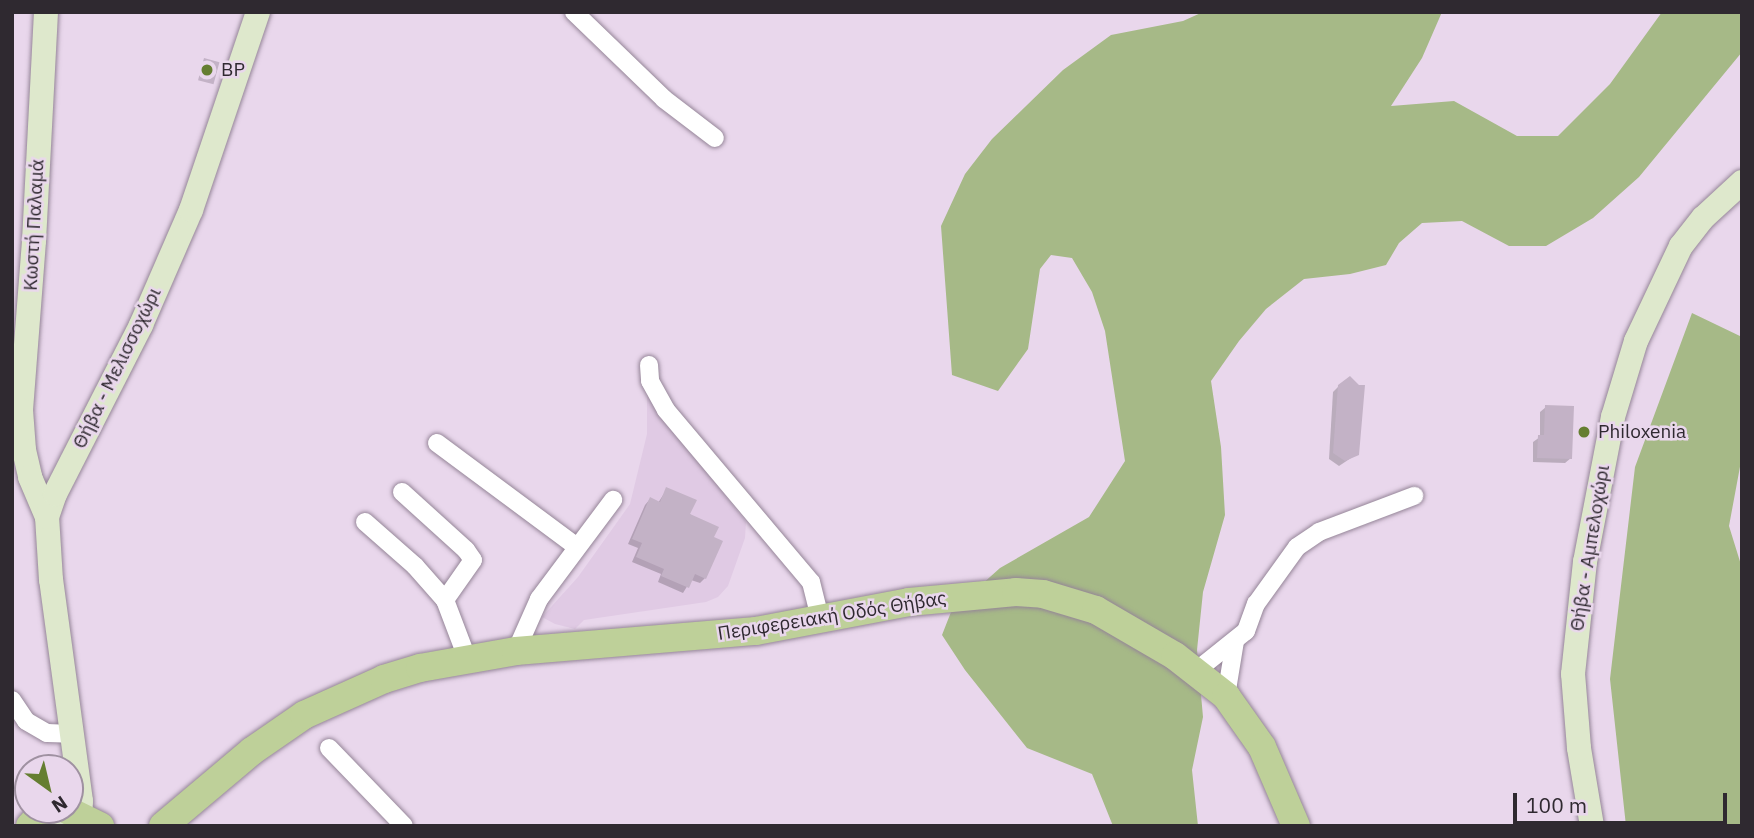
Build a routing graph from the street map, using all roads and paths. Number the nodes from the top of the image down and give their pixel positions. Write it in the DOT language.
graph roads {
  1 [pos="46,12"];
  2 [pos="258,12"];
  3 [pos="574,12"];
  4 [pos="715,138"];
  5 [pos="1742,182"];
  6 [pos="649,365"];
  7 [pos="437,443"];
  8 [pos="402,492"];
  9 [pos="1414,496"];
  10 [pos="614,500"];
  11 [pos="47,517"];
  12 [pos="365,522"];
  13 [pos="577,547"];
  14 [pos="445,600"];
  15 [pos="820,619"];
  16 [pos="1235,640"];
  17 [pos="516,651"];
  18 [pos="467,658"];
  19 [pos="1196,671"];
  20 [pos="1226,696"];
  21 [pos="12,700"];
  22 [pos="72,734"];
  23 [pos="329,748"];
  24 [pos="65,754"];
  25 [pos="72,754"];
  26 [pos="212,785"];
  27 [pos="163,826"];
  28 [pos="185,826"];
  29 [pos="404,826"];
  30 [pos="1296,826"];
  31 [pos="1592,826"];
  1 -- 11 [label="street, Κωστή Παλαμά"];
  2 -- 11 [label="street, Θήβα - Μελισσοχώρι"];
  3 -- 4 [label="street"];
  5 -- 31 [label="street, Θήβα - Αμπελοχώρι"];
  6 -- 15 [label="street"];
  7 -- 13 [label="street"];
  8 -- 14 [label="street"];
  9 -- 16 [label="street"];
  10 -- 13 [label="street"];
  11 -- 22 [label="street, Θήβα - Μελισσοχώρι"];
  12 -- 14 [label="street"];
  13 -- 17 [label="street"];
  14 -- 18 [label="street"];
  15 -- 17 [label="main road, Περιφερειακή Οδός Θήβας"];
  15 -- 19 [label="main road, Περιφερειακή Οδός Θήβας"];
  16 -- 19 [label="street"];
  16 -- 20 [label="street"];
  17 -- 18 [label="main road, Περιφερειακή Οδός Θήβας"];
  18 -- 26 [label="main road, Περιφερειακή Οδός Θήβας"];
  19 -- 20 [label="main road, Περιφερειακή Οδός Θήβας"];
  20 -- 30 [label="main road, Περιφερειακή Οδός Θήβας"];
  21 -- 22 [label="street"];
  22 -- 24 [label="street, Θήβα - Μελισσοχώρι"];
  22 -- 25 [label="street, Θήβα - Μελισσοχώρι"];
  23 -- 29 [label="street"];
  26 -- 27 [label="main road, Περιφερειακή Οδός Θήβας"];
  26 -- 28 [label="main road, Περιφερειακή Οδός Θήβας"];
}
